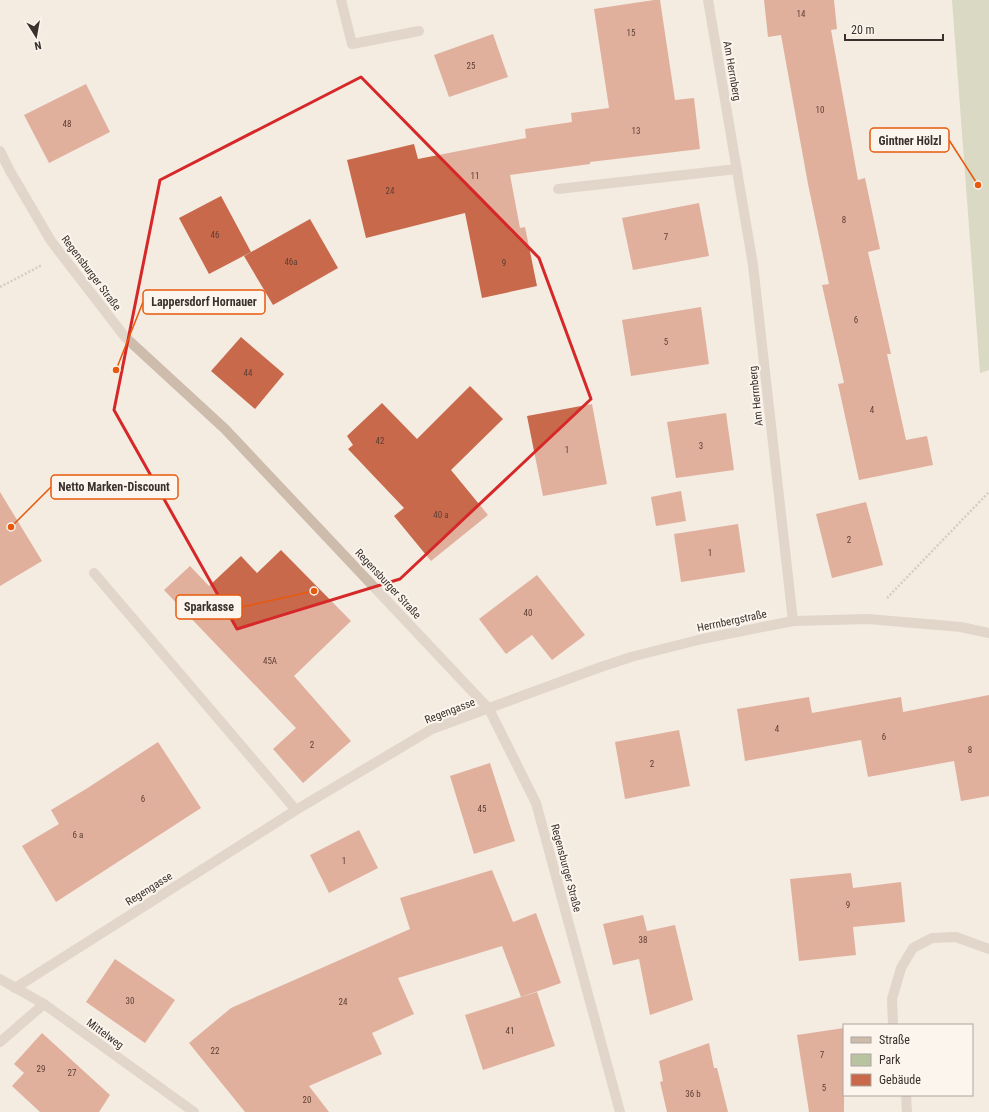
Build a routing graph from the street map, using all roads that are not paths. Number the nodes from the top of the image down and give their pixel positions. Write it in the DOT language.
graph roads {
  1 [pos="342,0"];
  2 [pos="708,0"];
  3 [pos="419,31"];
  4 [pos="0,151"];
  5 [pos="737,169"];
  6 [pos="558,189"];
  7 [pos="94,573"];
  8 [pos="793,621"];
  9 [pos="989,633"];
  10 [pos="489,709"];
  11 [pos="296,810"];
  12 [pos="989,949"];
  13 [pos="0,979"];
  14 [pos="15,988"];
  15 [pos="44,1004"];
  16 [pos="893,1024"];
  17 [pos="0,1042"];
  18 [pos="906,1096"];
  19 [pos="194,1112"];
  20 [pos="620,1112"];
  21 [pos="907,1112"];
  1 -- 3 [label="street"];
  2 -- 5 [label="street, Am Herrnberg"];
  4 -- 10 [label="street, Regensburger Straße"];
  5 -- 6 [label="street"];
  5 -- 8 [label="street, Am Herrnberg"];
  7 -- 11 [label="street"];
  8 -- 9 [label="street, Herrnbergstraße"];
  8 -- 10 [label="street, Herrnbergstraße"];
  10 -- 11 [label="street, Regengasse"];
  10 -- 20 [label="street, Regensburger Straße"];
  11 -- 14 [label="street, Regengasse"];
  12 -- 16 [label="street"];
  13 -- 14 [label="street, Mittelweg"];
  14 -- 15 [label="street, Mittelweg"];
  15 -- 17 [label="street"];
  15 -- 19 [label="street, Mittelweg"];
  18 -- 21 [label="street"];
}
